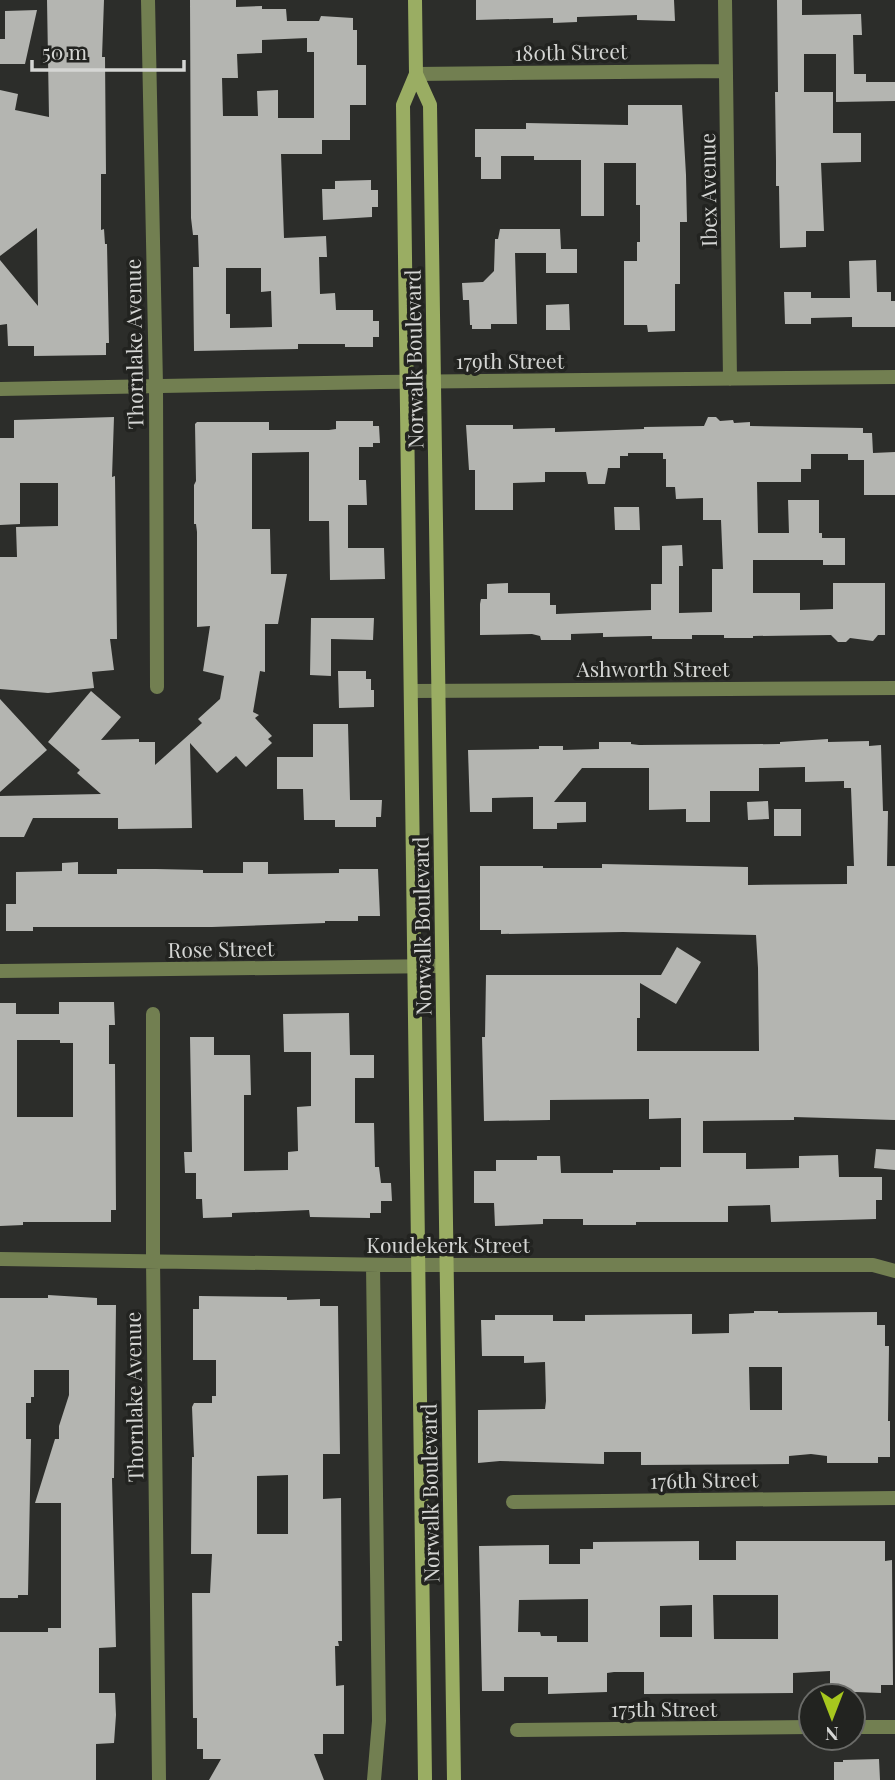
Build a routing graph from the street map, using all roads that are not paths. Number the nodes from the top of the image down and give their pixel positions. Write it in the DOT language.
graph roads {
  1 [pos="148,0"];
  2 [pos="415,0"];
  3 [pos="725,0"];
  4 [pos="726,71"];
  5 [pos="416,74"];
  6 [pos="895,377"];
  7 [pos="730,379"];
  8 [pos="407,382"];
  9 [pos="434,382"];
  10 [pos="156,385"];
  11 [pos="0,389"];
  12 [pos="157,687"];
  13 [pos="895,688"];
  14 [pos="439,690"];
  15 [pos="411,691"];
  16 [pos="442,966"];
  17 [pos="415,967"];
  18 [pos="0,971"];
  19 [pos="153,1014"];
  20 [pos="0,1259"];
  21 [pos="153,1260"];
  22 [pos="373,1265"];
  23 [pos="419,1265"];
  24 [pos="447,1265"];
  25 [pos="895,1271"];
  26 [pos="895,1498"];
  27 [pos="513,1502"];
  28 [pos="797,1727"];
  29 [pos="867,1727"];
  30 [pos="895,1727"];
  31 [pos="517,1730"];
  32 [pos="159,1780"];
  33 [pos="374,1780"];
  34 [pos="425,1780"];
  35 [pos="454,1780"];
  1 -- 10 [label="street, Thornlake Avenue"];
  2 -- 5 [label="main road, Norwalk Boulevard"];
  3 -- 4 [label="street, Ibex Avenue"];
  4 -- 5 [label="street, 180th Street"];
  4 -- 7 [label="street, Ibex Avenue"];
  5 -- 8 [label="main road, Norwalk Boulevard"];
  5 -- 9 [label="main road, Norwalk Boulevard"];
  6 -- 7 [label="street, 179th Street"];
  7 -- 9 [label="street, 179th Street"];
  8 -- 9 [label="street, 179th Street"];
  8 -- 10 [label="street, 179th Street"];
  8 -- 15 [label="main road, Norwalk Boulevard"];
  9 -- 14 [label="main road, Norwalk Boulevard"];
  10 -- 11 [label="street, 179th Street"];
  10 -- 12 [label="street, Thornlake Avenue"];
  13 -- 14 [label="street, Ashworth Street"];
  14 -- 15 [label="street, Ashworth Street"];
  14 -- 16 [label="main road, Norwalk Boulevard"];
  15 -- 17 [label="main road, Norwalk Boulevard"];
  16 -- 17 [label="street, Rose Street"];
  16 -- 24 [label="main road, Norwalk Boulevard"];
  17 -- 18 [label="street, Rose Street"];
  17 -- 23 [label="main road, Norwalk Boulevard"];
  19 -- 21 [label="street, Thornlake Avenue"];
  20 -- 21 [label="street, Koudekerk Street"];
  21 -- 22 [label="street, Koudekerk Street"];
  21 -- 32 [label="street, Thornlake Avenue"];
  22 -- 23 [label="street, Koudekerk Street"];
  22 -- 33 [label="street"];
  23 -- 24 [label="street, Koudekerk Street"];
  23 -- 34 [label="main road, Norwalk Boulevard"];
  24 -- 25 [label="street, Koudekerk Street"];
  24 -- 35 [label="main road, Norwalk Boulevard"];
  26 -- 27 [label="street, 176th Street"];
  28 -- 31 [label="street, 175th Street"];
  29 -- 30 [label="street"];
}
